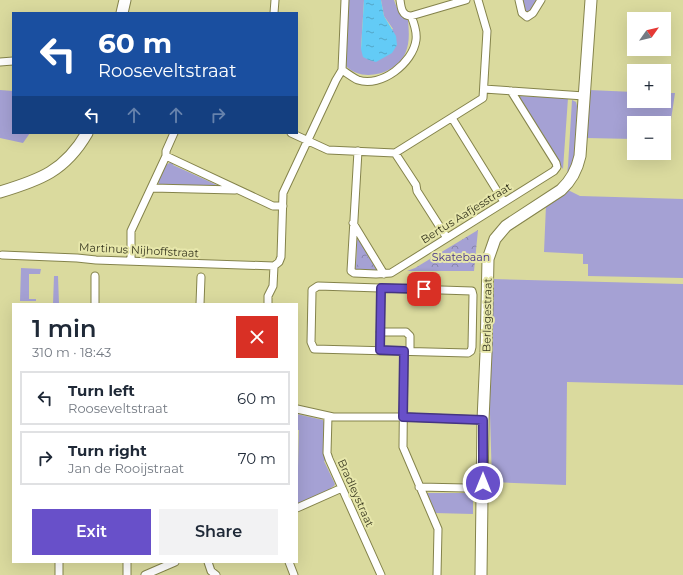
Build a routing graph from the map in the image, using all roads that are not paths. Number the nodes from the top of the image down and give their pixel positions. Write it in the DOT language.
graph roads {
  1 [pos="125,0"];
  2 [pos="275,0"];
  3 [pos="346,0"];
  4 [pos="400,0"];
  5 [pos="466,0"];
  6 [pos="478,0"];
  7 [pos="519,0"];
  8 [pos="541,0"];
  9 [pos="591,0"];
  10 [pos="122,12"];
  11 [pos="274,12"];
  12 [pos="411,16"];
  13 [pos="12,61"];
  14 [pos="0,62"];
  15 [pos="342,70"];
  16 [pos="484,89"];
  17 [pos="512,91"];
  18 [pos="584,96"];
  19 [pos="452,118"];
  20 [pos="86,134"];
  21 [pos="174,134"];
  22 [pos="293,134"];
  23 [pos="308,141"];
  24 [pos="358,151"];
  25 [pos="395,153"];
  26 [pos="166,156"];
  27 [pos="152,188"];
  28 [pos="238,190"];
  29 [pos="0,192"];
  30 [pos="504,202"];
  31 [pos="283,206"];
  32 [pos="353,223"];
  33 [pos="446,238"];
  34 [pos="2,255"];
  35 [pos="131,261"];
  36 [pos="274,266"];
  37 [pos="384,274"];
  38 [pos="96,276"];
  39 [pos="201,277"];
  40 [pos="381,288"];
  41 [pos="95,303"];
  42 [pos="200,303"];
  43 [pos="268,303"];
  44 [pos="380,332"];
  45 [pos="380,350"];
  46 [pos="407,351"];
  47 [pos="298,409"];
  48 [pos="328,416"];
  49 [pos="403,417"];
  50 [pos="483,420"];
  51 [pos="419,487"];
  52 [pos="342,488"];
  53 [pos="466,488"];
  54 [pos="298,508"];
  55 [pos="59,563"];
  56 [pos="127,563"];
  57 [pos="172,563"];
  58 [pos="208,563"];
  59 [pos="288,563"];
  60 [pos="59,575"];
  61 [pos="127,575"];
  62 [pos="145,575"];
  63 [pos="216,575"];
  64 [pos="294,575"];
  65 [pos="380,575"];
  66 [pos="437,575"];
  67 [pos="481,575"];
  1 -- 10 [label="street"];
  2 -- 11 [label="street"];
  3 -- 15 [label="street"];
  4 -- 12 [label="street"];
  5 -- 12 [label="street"];
  6 -- 16 [label="street"];
  7 -- 8 [label="street"];
  9 -- 18 [label="street, Berlagestraat"];
  12 -- 15 [label="street"];
  13 -- 14 [label="street"];
  15 -- 23 [label="street"];
  16 -- 17 [label="street"];
  16 -- 19 [label="street"];
  17 -- 18 [label="street"];
  17 -- 30 [label="street, Bertus Aafjesstraat"];
  18 -- 50 [label="street, Berlagestraat"];
  19 -- 25 [label="street"];
  19 -- 30 [label="street"];
  20 -- 29 [label="street"];
  21 -- 26 [label="street"];
  22 -- 23 [label="street"];
  23 -- 24 [label="street"];
  23 -- 31 [label="street"];
  24 -- 25 [label="street"];
  24 -- 32 [label="street"];
  25 -- 33 [label="street"];
  26 -- 27 [label="street"];
  26 -- 28 [label="street"];
  27 -- 28 [label="street"];
  27 -- 35 [label="street"];
  28 -- 31 [label="street"];
  30 -- 33 [label="street, Bertus Aafjesstraat"];
  31 -- 36 [label="street"];
  32 -- 37 [label="street"];
  32 -- 37 [label="street"];
  33 -- 37 [label="street, Bertus Aafjesstraat"];
  34 -- 35 [label="street, Martinus Nijhoffstraat"];
  35 -- 36 [label="street, Martinus Nijhoffstraat"];
  36 -- 43 [label="street"];
  38 -- 41 [label="street"];
  39 -- 42 [label="street"];
  40 -- 44 [label="street"];
  40 -- 45 [label="street"];
  40 -- 46 [label="street"];
  44 -- 45 [label="street"];
  44 -- 46 [label="street"];
  45 -- 46 [label="street"];
  46 -- 49 [label="street"];
  47 -- 48 [label="street"];
  48 -- 49 [label="street"];
  48 -- 52 [label="street, Bradleystraat"];
  49 -- 50 [label="street"];
  49 -- 51 [label="street"];
  50 -- 67 [label="street, Berlagestraat"];
  51 -- 53 [label="street"];
  51 -- 66 [label="street"];
  52 -- 54 [label="street"];
  52 -- 65 [label="street, Bradleystraat"];
  55 -- 60 [label="street"];
  56 -- 61 [label="street"];
  57 -- 62 [label="street"];
  58 -- 63 [label="street"];
  59 -- 64 [label="street"];
}
